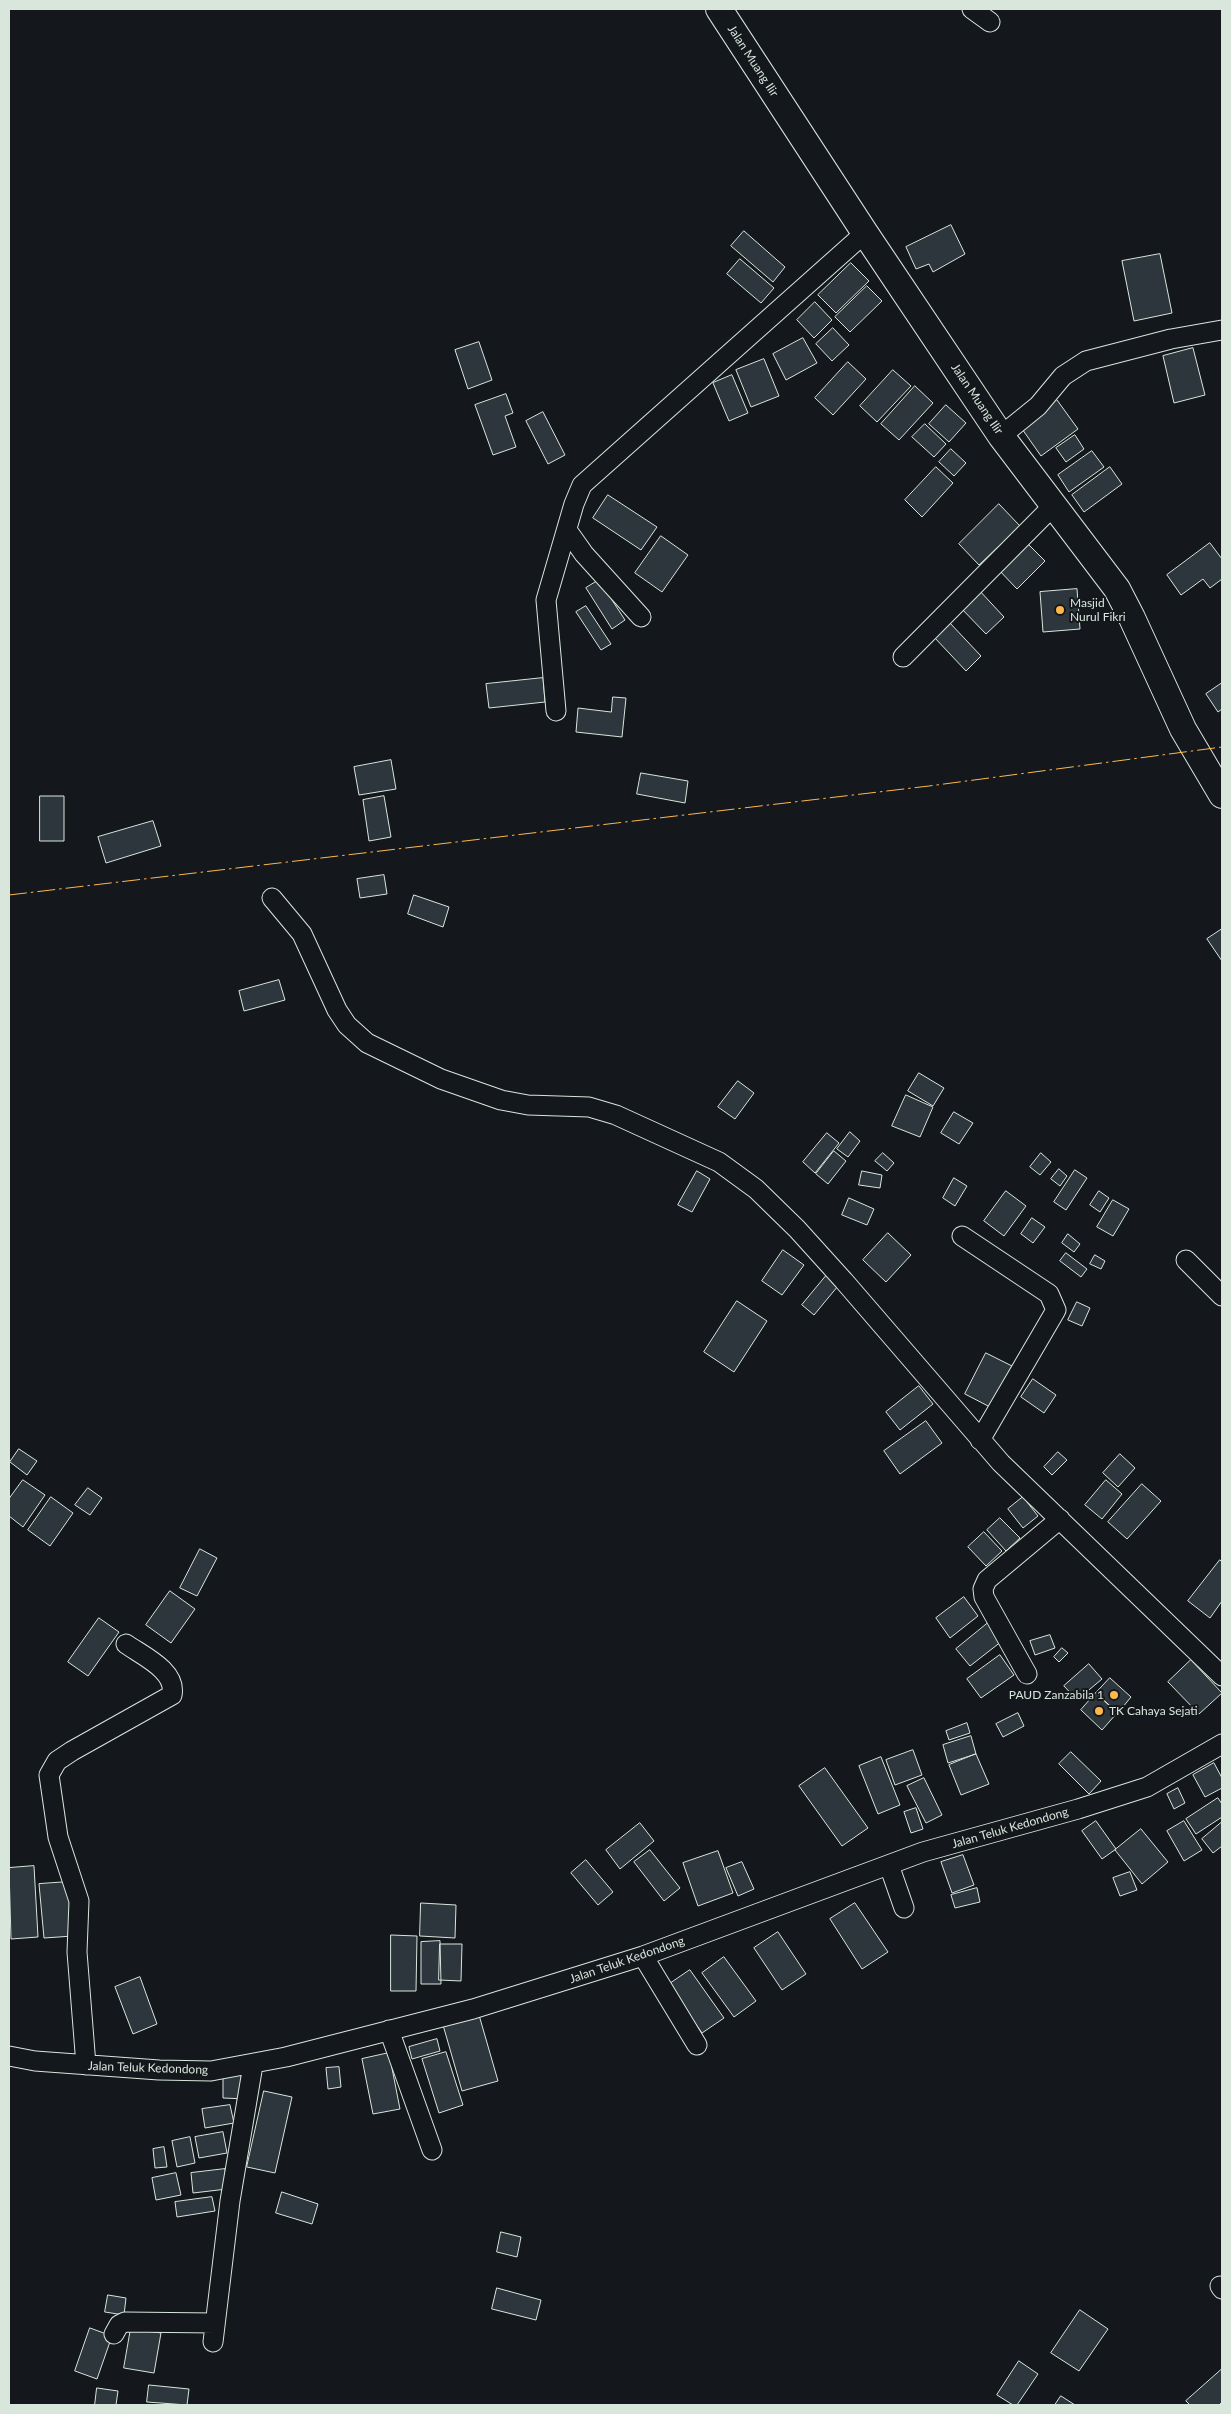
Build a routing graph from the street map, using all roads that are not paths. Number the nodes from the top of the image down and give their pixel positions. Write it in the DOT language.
graph roads {
  1 [pos="719,9"];
  2 [pos="972,9"];
  3 [pos="990,22"];
  4 [pos="865,233"];
  5 [pos="1222,330"];
  6 [pos="1001,436"];
  7 [pos="1054,504"];
  8 [pos="567,530"];
  9 [pos="641,617"];
  10 [pos="903,657"];
  11 [pos="556,711"];
  12 [pos="1222,795"];
  13 [pos="272,898"];
  14 [pos="962,1236"];
  15 [pos="1186,1260"];
  16 [pos="1222,1296"];
  17 [pos="980,1440"];
  18 [pos="1060,1519"];
  19 [pos="126,1644"];
  20 [pos="1027,1674"];
  21 [pos="1222,1676"];
  22 [pos="1222,1744"];
  23 [pos="888,1865"];
  24 [pos="904,1908"];
  25 [pos="643,1956"];
  26 [pos="389,2030"];
  27 [pos="698,2045"];
  28 [pos="9,2056"];
  29 [pos="86,2065"];
  30 [pos="253,2065"];
  31 [pos="432,2150"];
  32 [pos="215,2323"];
  33 [pos="114,2334"];
  34 [pos="213,2342"];
  1 -- 4 [label="main road, Jalan Muang Ilir"];
  2 -- 3 [label="street"];
  4 -- 6 [label="main road, Jalan Muang Ilir"];
  4 -- 8 [label="street"];
  5 -- 6 [label="street"];
  6 -- 7 [label="main road, Jalan Muang Ilir"];
  7 -- 10 [label="street"];
  7 -- 12 [label="main road, Jalan Muang Ilir"];
  8 -- 9 [label="street"];
  8 -- 11 [label="street"];
  13 -- 17 [label="street"];
  14 -- 17 [label="street"];
  15 -- 16 [label="street"];
  17 -- 18 [label="street"];
  18 -- 20 [label="street"];
  18 -- 21 [label="street"];
  19 -- 29 [label="street"];
  22 -- 23 [label="street, Jalan Teluk Kedondong"];
  23 -- 24 [label="street"];
  23 -- 25 [label="street, Jalan Teluk Kedondong"];
  25 -- 26 [label="street, Jalan Teluk Kedondong"];
  25 -- 27 [label="street"];
  26 -- 30 [label="street, Jalan Teluk Kedondong"];
  26 -- 31 [label="street"];
  28 -- 29 [label="street, Jalan Teluk Kedondong"];
  29 -- 30 [label="street, Jalan Teluk Kedondong"];
  30 -- 32 [label="street"];
  32 -- 33 [label="street"];
  32 -- 34 [label="street"];
}
